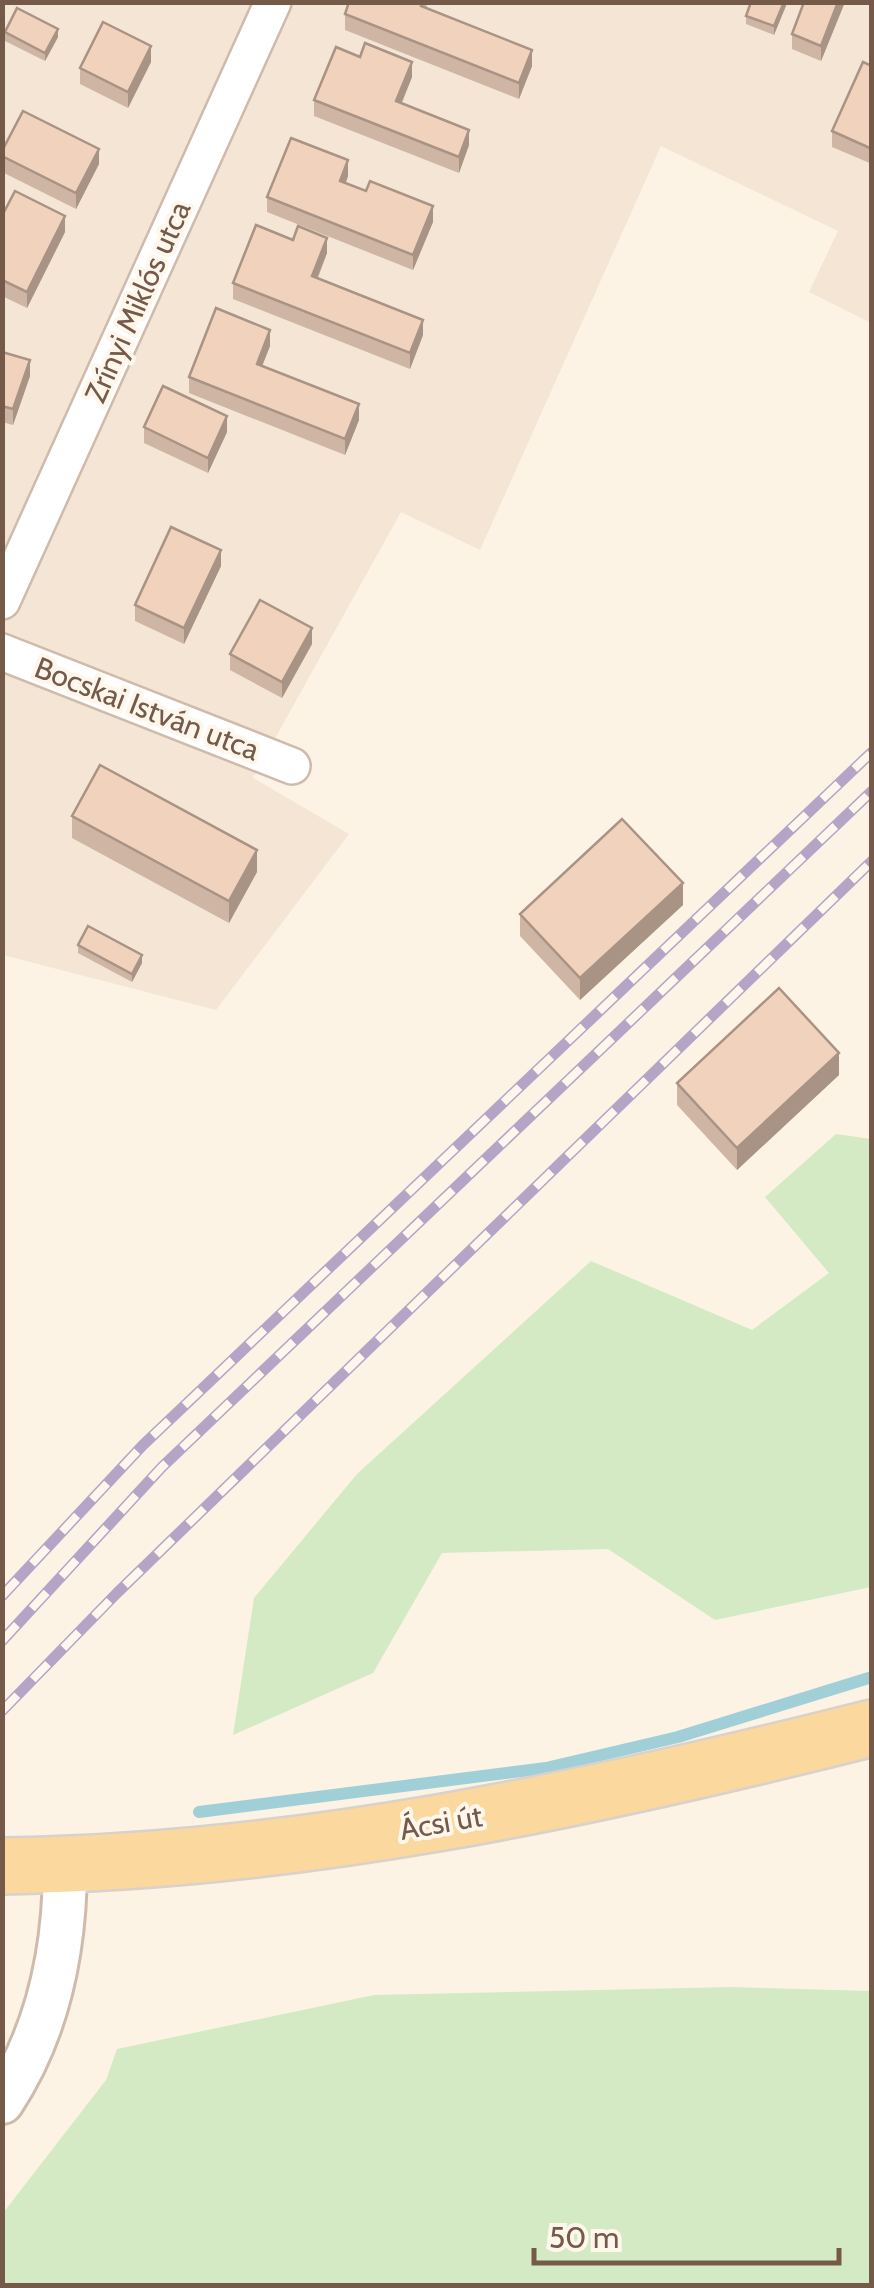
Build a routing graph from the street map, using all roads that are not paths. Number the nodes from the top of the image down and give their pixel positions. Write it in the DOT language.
graph roads {
  1 [pos="273,2"];
  2 [pos="2,601"];
  3 [pos="2,652"];
  4 [pos="292,766"];
  5 [pos="872,1728"];
  6 [pos="65,1865"];
  7 [pos="2,1866"];
  8 [pos="2,2102"];
  1 -- 2 [label="street, Zrínyi Miklós utca"];
  3 -- 4 [label="street, Bocskai István utca"];
  5 -- 6 [label="main road, Ácsi út"];
  6 -- 7 [label="main road, Ácsi út"];
  6 -- 8 [label="street"];
}
